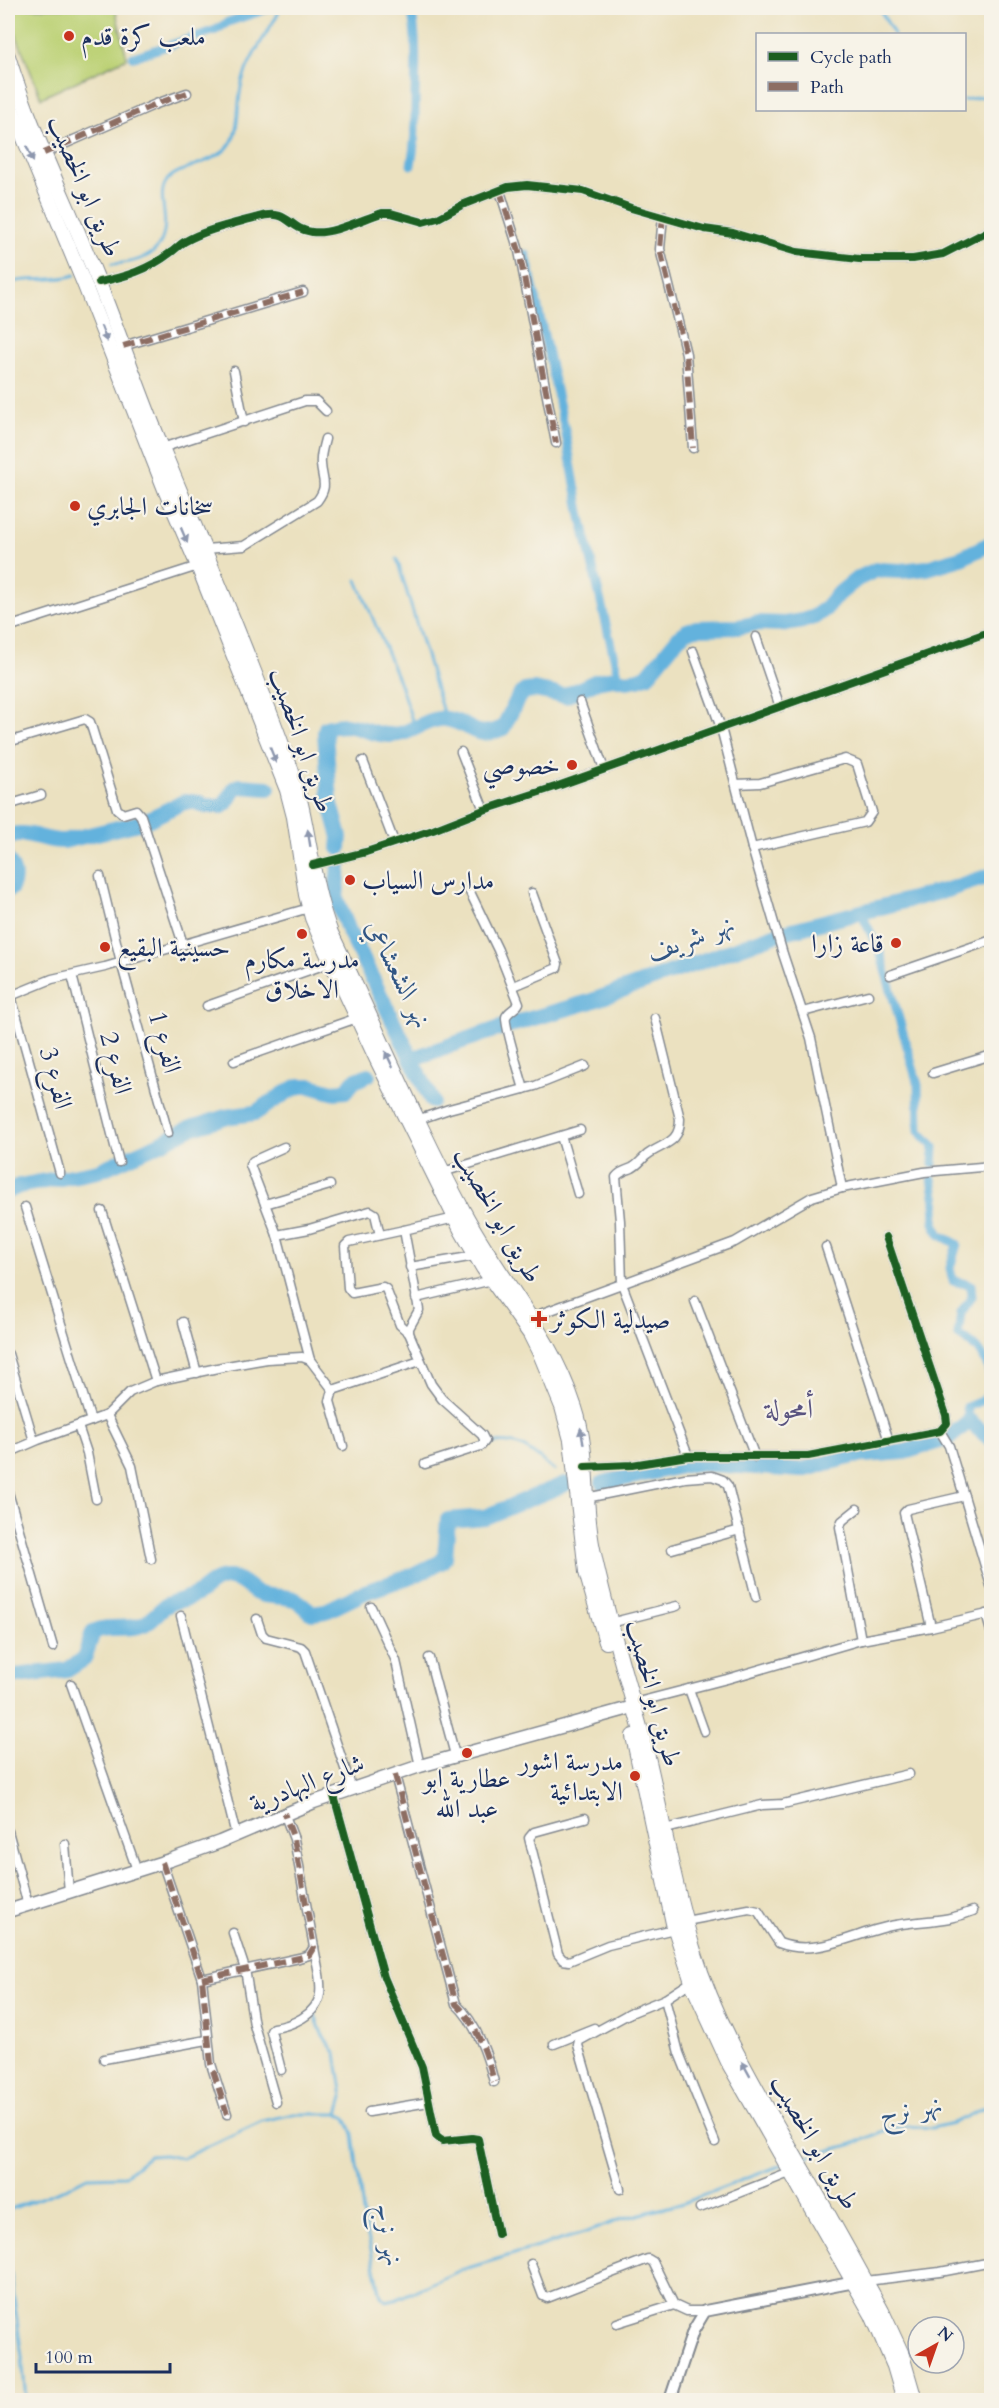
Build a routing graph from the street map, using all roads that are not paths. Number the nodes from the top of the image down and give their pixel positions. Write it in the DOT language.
graph roads {
  1 [pos="8,63"];
  2 [pos="187,93"];
  3 [pos="8,103"];
  4 [pos="44,153"];
  5 [pos="500,191"];
  6 [pos="663,216"];
  7 [pos="992,229"];
  8 [pos="99,282"];
  9 [pos="303,292"];
  10 [pos="123,346"];
  11 [pos="234,371"];
  12 [pos="326,411"];
  13 [pos="244,422"];
  14 [pos="326,439"];
  15 [pos="556,443"];
  16 [pos="162,448"];
  17 [pos="693,448"];
  18 [pos="205,549"];
  19 [pos="198,566"];
  20 [pos="8,627"];
  21 [pos="992,631"];
  22 [pos="756,637"];
  23 [pos="693,651"];
  24 [pos="580,702"];
  25 [pos="780,706"];
  26 [pos="262,716"];
  27 [pos="721,728"];
  28 [pos="8,742"];
  29 [pos="461,752"];
  30 [pos="363,761"];
  31 [pos="604,769"];
  32 [pos="736,784"];
  33 [pos="41,795"];
  34 [pos="8,805"];
  35 [pos="484,810"];
  36 [pos="394,842"];
  37 [pos="752,848"];
  38 [pos="313,865"];
  39 [pos="100,876"];
  40 [pos="468,890"];
  41 [pos="532,893"];
  42 [pos="309,908"];
  43 [pos="992,940"];
  44 [pos="183,944"];
  45 [pos="121,962"];
  46 [pos="332,962"];
  47 [pos="72,975"];
  48 [pos="890,975"];
  49 [pos="514,986"];
  50 [pos="868,995"];
  51 [pos="9,996"];
  52 [pos="207,1006"];
  53 [pos="803,1012"];
  54 [pos="357,1018"];
  55 [pos="655,1018"];
  56 [pos="992,1055"];
  57 [pos="234,1061"];
  58 [pos="585,1066"];
  59 [pos="933,1072"];
  60 [pos="524,1089"];
  61 [pos="417,1120"];
  62 [pos="580,1130"];
  63 [pos="168,1133"];
  64 [pos="561,1136"];
  65 [pos="284,1147"];
  66 [pos="120,1162"];
  67 [pos="992,1166"];
  68 [pos="443,1172"];
  69 [pos="60,1173"];
  70 [pos="330,1185"];
  71 [pos="842,1188"];
  72 [pos="578,1194"];
  73 [pos="265,1204"];
  74 [pos="25,1207"];
  75 [pos="102,1211"];
  76 [pos="455,1218"];
  77 [pos="404,1230"];
  78 [pos="278,1235"];
  79 [pos="380,1235"];
  80 [pos="886,1237"];
  81 [pos="826,1247"];
  82 [pos="476,1256"];
  83 [pos="410,1268"];
  84 [pos="492,1280"];
  85 [pos="622,1284"];
  86 [pos="416,1298"];
  87 [pos="695,1301"];
  88 [pos="532,1317"];
  89 [pos="183,1322"];
  90 [pos="409,1333"];
  91 [pos="8,1354"];
  92 [pos="310,1360"];
  93 [pos="420,1361"];
  94 [pos="552,1365"];
  95 [pos="197,1373"];
  96 [pos="156,1381"];
  97 [pos="333,1390"];
  98 [pos="107,1415"];
  99 [pos="91,1421"];
  100 [pos="78,1426"];
  101 [pos="942,1434"];
  102 [pos="34,1441"];
  103 [pos="889,1441"];
  104 [pos="343,1446"];
  105 [pos="8,1453"];
  106 [pos="688,1456"];
  107 [pos="755,1457"];
  108 [pos="425,1464"];
  109 [pos="585,1467"];
  110 [pos="8,1492"];
  111 [pos="964,1496"];
  112 [pos="586,1498"];
  113 [pos="96,1499"];
  114 [pos="857,1509"];
  115 [pos="740,1530"];
  116 [pos="672,1549"];
  117 [pos="151,1559"];
  118 [pos="992,1589"];
  119 [pos="756,1597"];
  120 [pos="677,1606"];
  121 [pos="371,1607"];
  122 [pos="989,1613"];
  123 [pos="182,1616"];
  124 [pos="257,1619"];
  125 [pos="610,1623"];
  126 [pos="931,1627"];
  127 [pos="992,1635"];
  128 [pos="861,1640"];
  129 [pos="53,1647"];
  130 [pos="429,1658"];
  131 [pos="71,1684"];
  132 [pos="689,1689"];
  133 [pos="630,1706"];
  134 [pos="704,1731"];
  135 [pos="455,1755"];
  136 [pos="420,1766"];
  137 [pos="909,1774"];
  138 [pos="394,1775"];
  139 [pos="352,1789"];
  140 [pos="334,1796"];
  141 [pos="284,1813"];
  142 [pos="585,1818"];
  143 [pos="665,1829"];
  144 [pos="8,1831"];
  145 [pos="236,1835"];
  146 [pos="65,1844"];
  147 [pos="162,1862"];
  148 [pos="137,1870"];
  149 [pos="69,1892"];
  150 [pos="28,1905"];
  151 [pos="675,1905"];
  152 [pos="8,1911"];
  153 [pos="974,1911"];
  154 [pos="680,1925"];
  155 [pos="233,1933"];
  156 [pos="314,1947"];
  157 [pos="245,1970"];
  158 [pos="202,1979"];
  159 [pos="691,1982"];
  160 [pos="665,1999"];
  161 [pos="632,2012"];
  162 [pos="207,2040"];
  163 [pos="554,2044"];
  164 [pos="104,2059"];
  165 [pos="281,2070"];
  166 [pos="494,2082"];
  167 [pos="276,2102"];
  168 [pos="429,2102"];
  169 [pos="369,2112"];
  170 [pos="227,2114"];
  171 [pos="715,2142"];
  172 [pos="792,2172"];
  173 [pos="620,2188"];
  174 [pos="700,2208"];
  175 [pos="498,2234"];
  176 [pos="992,2262"];
  177 [pos="531,2264"];
  178 [pos="860,2281"];
  179 [pos="674,2305"];
  180 [pos="705,2311"];
  181 [pos="617,2323"];
  182 [pos="670,2400"];
  183 [pos="904,2400"];
  184 [pos="915,2400"];
  1 -- 4 [label="main road, طريق ابو الخصيب"];
  2 -- 4 [label="street"];
  3 -- 19 [label="main road, طريق ابو الخصيب, one-way"];
  4 -- 8 [label="main road, طريق ابو الخصيب"];
  5 -- 6 [label="street"];
  5 -- 8 [label="street"];
  5 -- 15 [label="street"];
  6 -- 7 [label="street"];
  6 -- 17 [label="street"];
  8 -- 10 [label="main road, طريق ابو الخصيب"];
  9 -- 10 [label="street"];
  10 -- 16 [label="main road, طريق ابو الخصيب"];
  11 -- 13 [label="street"];
  12 -- 13 [label="street"];
  13 -- 16 [label="street"];
  14 -- 18 [label="street"];
  16 -- 18 [label="main road, طريق ابو الخصيب"];
  18 -- 26 [label="main road, طريق ابو الخصيب"];
  19 -- 20 [label="street"];
  19 -- 26 [label="main road, طريق ابو الخصيب"];
  21 -- 25 [label="street"];
  22 -- 25 [label="street"];
  23 -- 27 [label="street"];
  24 -- 31 [label="street"];
  25 -- 27 [label="street"];
  38 -- 26 [label="main road, طريق ابو الخصيب, one-way"];
  26 -- 42 [label="main road, طريق ابو الخصيب, one-way"];
  27 -- 31 [label="street"];
  27 -- 32 [label="street"];
  28 -- 44 [label="street"];
  29 -- 35 [label="street"];
  30 -- 36 [label="street"];
  31 -- 35 [label="street"];
  32 -- 37 [label="street"];
  32 -- 37 [label="street"];
  33 -- 34 [label="street"];
  35 -- 36 [label="street"];
  36 -- 38 [label="street"];
  37 -- 53 [label="street"];
  61 -- 38 [label="main road, طريق ابو الخصيب, one-way"];
  39 -- 45 [label="street, الفرع 1"];
  40 -- 49 [label="street"];
  41 -- 49 [label="street"];
  42 -- 44 [label="street"];
  42 -- 46 [label="main road, طريق ابو الخصيب"];
  43 -- 48 [label="street"];
  44 -- 45 [label="street"];
  45 -- 47 [label="street"];
  45 -- 63 [label="street, الفرع 1"];
  46 -- 52 [label="street"];
  46 -- 54 [label="main road, طريق ابو الخصيب"];
  47 -- 51 [label="street"];
  47 -- 66 [label="street, الفرع 2"];
  49 -- 60 [label="street"];
  50 -- 53 [label="street"];
  51 -- 69 [label="street, الفرع 3"];
  53 -- 71 [label="street"];
  54 -- 57 [label="street"];
  54 -- 76 [label="main road, طريق ابو الخصيب"];
  55 -- 85 [label="street"];
  56 -- 59 [label="street"];
  58 -- 60 [label="street"];
  60 -- 61 [label="street"];
  61 -- 68 [label="main road, طريق ابو الخصيب"];
  62 -- 64 [label="street"];
  64 -- 68 [label="street"];
  64 -- 72 [label="street"];
  65 -- 73 [label="street"];
  67 -- 71 [label="street"];
  68 -- 88 [label="main road, طريق ابو الخصيب"];
  70 -- 73 [label="street"];
  71 -- 85 [label="street"];
  73 -- 78 [label="street"];
  74 -- 99 [label="street"];
  75 -- 96 [label="street"];
  76 -- 77 [label="street"];
  76 -- 82 [label="main road, طريق ابو الخصيب"];
  77 -- 79 [label="street"];
  77 -- 83 [label="street"];
  78 -- 79 [label="street"];
  78 -- 92 [label="street"];
  79 -- 90 [label="street"];
  80 -- 101 [label="street"];
  81 -- 103 [label="street"];
  82 -- 83 [label="street"];
  82 -- 84 [label="main road, طريق ابو الخصيب"];
  83 -- 86 [label="street"];
  84 -- 86 [label="street"];
  84 -- 94 [label="main road, طريق ابو الخصيب"];
  85 -- 88 [label="street"];
  85 -- 106 [label="street"];
  86 -- 90 [label="street"];
  87 -- 107 [label="street"];
  88 -- 94 [label="main road, طريق ابو الخصيب"];
  89 -- 95 [label="street"];
  90 -- 93 [label="street"];
  91 -- 102 [label="street"];
  92 -- 95 [label="street"];
  92 -- 97 [label="street"];
  93 -- 97 [label="street"];
  93 -- 108 [label="street"];
  109 -- 94 [label="main road, طريق ابو الخصيب, one-way"];
  94 -- 133 [label="main road, طريق ابو الخصيب"];
  95 -- 96 [label="street"];
  96 -- 98 [label="street"];
  97 -- 104 [label="street"];
  98 -- 99 [label="street"];
  98 -- 117 [label="street"];
  99 -- 100 [label="street"];
  100 -- 102 [label="street"];
  100 -- 113 [label="street"];
  101 -- 103 [label="street"];
  101 -- 111 [label="street"];
  102 -- 105 [label="street"];
  103 -- 107 [label="street"];
  106 -- 107 [label="street"];
  106 -- 109 [label="street"];
  109 -- 112 [label="main road, طريق ابو الخصيب"];
  110 -- 129 [label="street"];
  111 -- 118 [label="street"];
  111 -- 126 [label="street"];
  112 -- 115 [label="street"];
  112 -- 125 [label="main road, طريق ابو الخصيب"];
  114 -- 128 [label="street"];
  115 -- 116 [label="street"];
  115 -- 119 [label="street"];
  120 -- 125 [label="street"];
  121 -- 136 [label="street"];
  122 -- 126 [label="street"];
  122 -- 127 [label="street"];
  123 -- 145 [label="street"];
  124 -- 139 [label="street"];
  125 -- 133 [label="main road, طريق ابو الخصيب"];
  126 -- 128 [label="street"];
  128 -- 132 [label="street"];
  130 -- 135 [label="street"];
  131 -- 148 [label="street"];
  132 -- 133 [label="street"];
  132 -- 134 [label="street"];
  133 -- 135 [label="main road, شارع البهادرية"];
  133 -- 143 [label="main road, طريق ابو الخصيب"];
  133 -- 151 [label="main road, طريق ابو الخصيب"];
  135 -- 136 [label="main road, شارع البهادرية"];
  136 -- 138 [label="main road, شارع البهادرية"];
  137 -- 143 [label="street"];
  138 -- 139 [label="main road, شارع البهادرية"];
  138 -- 166 [label="street"];
  139 -- 140 [label="main road, شارع البهادرية"];
  140 -- 141 [label="main road, شارع البهادرية"];
  140 -- 168 [label="street"];
  141 -- 145 [label="main road, شارع البهادرية"];
  141 -- 156 [label="street"];
  142 -- 154 [label="street"];
  143 -- 151 [label="main road, طريق ابو الخصيب"];
  144 -- 150 [label="street"];
  145 -- 147 [label="main road, شارع البهادرية"];
  146 -- 149 [label="street"];
  147 -- 148 [label="main road, شارع البهادرية"];
  147 -- 158 [label="street"];
  148 -- 149 [label="main road, شارع البهادرية"];
  149 -- 150 [label="main road, شارع البهادرية"];
  150 -- 152 [label="main road, شارع البهادرية"];
  151 -- 154 [label="main road, طريق ابو الخصيب"];
  153 -- 154 [label="street"];
  154 -- 159 [label="main road, طريق ابو الخصيب"];
  178 -- 154 [label="main road, طريق ابو الخصيب, one-way"];
  155 -- 157 [label="street"];
  156 -- 157 [label="street"];
  156 -- 165 [label="street"];
  157 -- 158 [label="street"];
  157 -- 167 [label="street"];
  158 -- 162 [label="street"];
  159 -- 160 [label="street"];
  159 -- 172 [label="main road, طريق ابو الخصيب"];
  160 -- 161 [label="street"];
  160 -- 171 [label="street"];
  161 -- 163 [label="street"];
  161 -- 173 [label="street"];
  162 -- 164 [label="street"];
  162 -- 170 [label="street"];
  168 -- 169 [label="street"];
  168 -- 175 [label="street"];
  172 -- 174 [label="street"];
  172 -- 178 [label="main road, طريق ابو الخصيب"];
  176 -- 178 [label="street"];
  177 -- 179 [label="street"];
  178 -- 180 [label="street"];
  178 -- 183 [label="main road, طريق ابو الخصيب"];
  178 -- 184 [label="main road, طريق ابو الخصيب"];
  179 -- 180 [label="street"];
  179 -- 181 [label="street"];
  180 -- 182 [label="street"];
}
